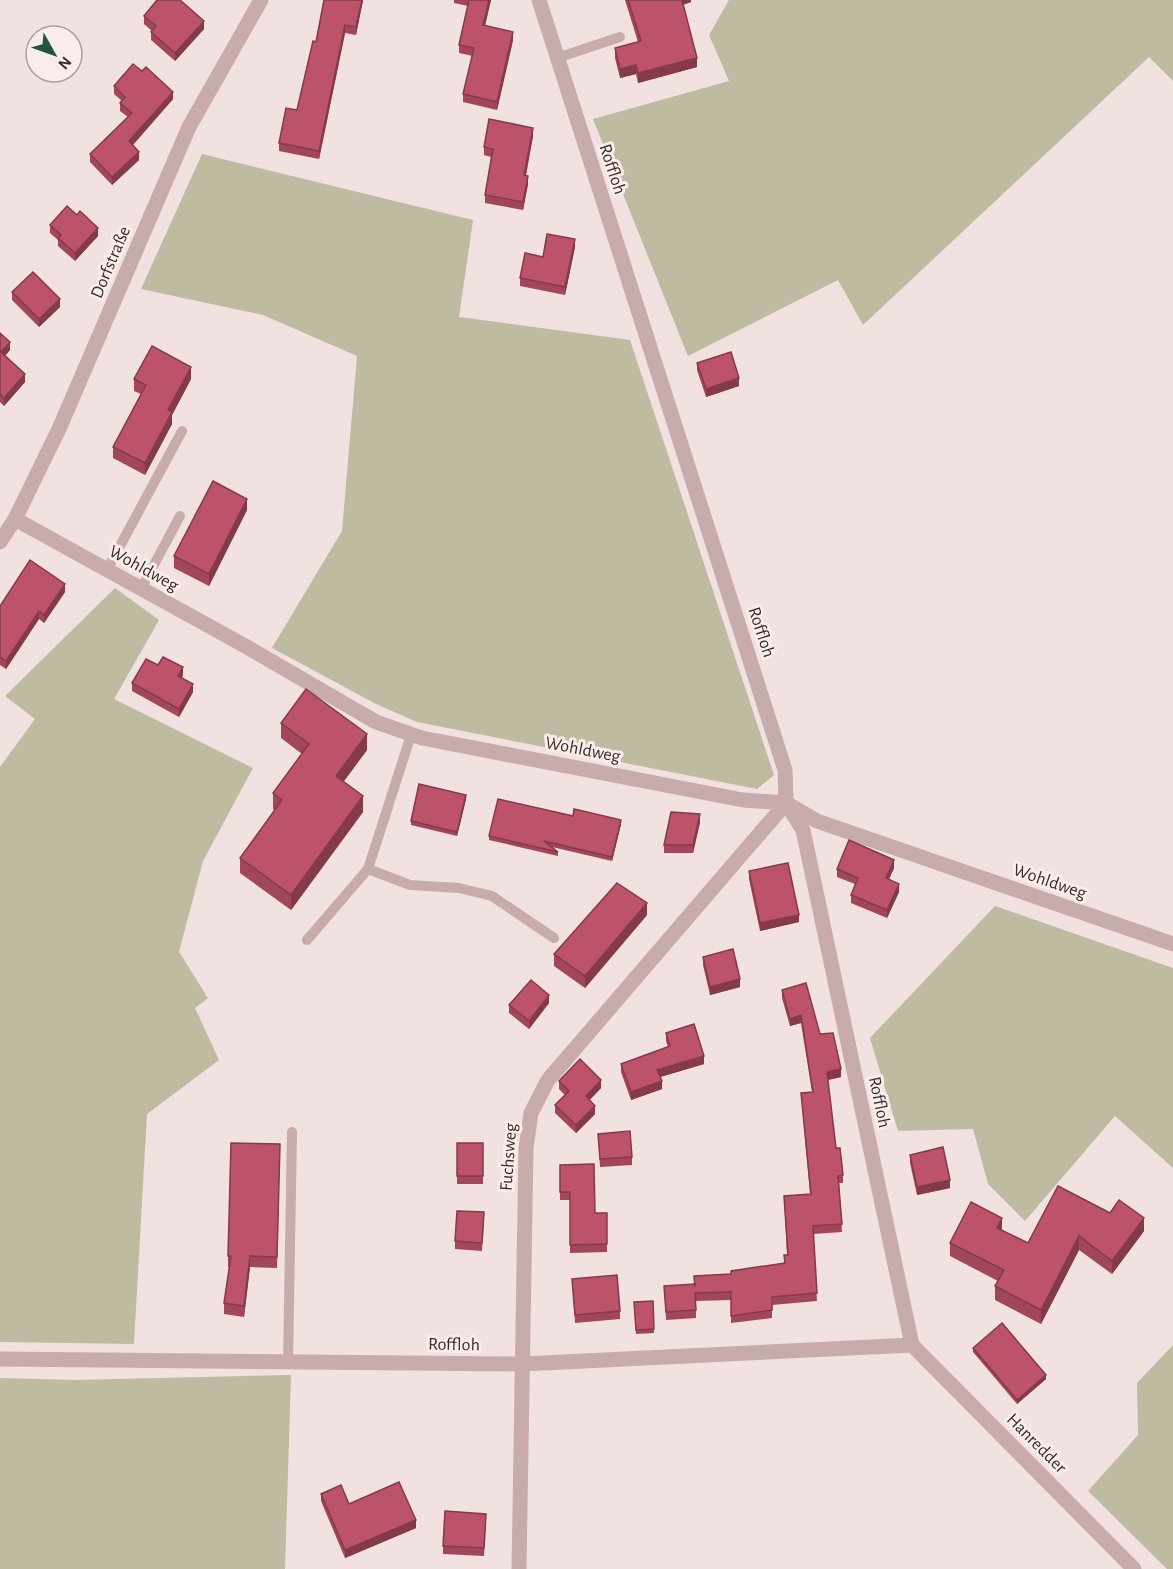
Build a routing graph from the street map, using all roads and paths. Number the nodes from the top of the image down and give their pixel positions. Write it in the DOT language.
graph roads {
  1 [pos="261,0"];
  2 [pos="539,0"];
  3 [pos="620,37"];
  4 [pos="557,58"];
  5 [pos="182,431"];
  6 [pos="180,516"];
  7 [pos="15,519"];
  8 [pos="0,542"];
  9 [pos="107,570"];
  10 [pos="141,589"];
  11 [pos="411,735"];
  12 [pos="786,803"];
  13 [pos="368,869"];
  14 [pos="554,938"];
  15 [pos="307,940"];
  16 [pos="1173,944"];
  17 [pos="292,1132"];
  18 [pos="912,1345"];
  19 [pos="0,1359"];
  20 [pos="288,1362"];
  21 [pos="522,1364"];
  22 [pos="519,1569"];
  23 [pos="1134,1569"];
  1 -- 7 [label="street, Dorfstraße"];
  2 -- 4 [label="street, Roffloh"];
  3 -- 4 [label="lane"];
  4 -- 12 [label="street, Roffloh"];
  5 -- 9 [label="lane"];
  6 -- 10 [label="lane"];
  7 -- 8 [label="street, Dorfstraße"];
  7 -- 9 [label="street, Wohldweg"];
  9 -- 10 [label="street, Wohldweg"];
  10 -- 11 [label="street, Wohldweg"];
  11 -- 12 [label="street, Wohldweg"];
  11 -- 13 [label="lane"];
  12 -- 16 [label="street, Wohldweg"];
  12 -- 18 [label="street, Roffloh"];
  12 -- 21 [label="street, Fuchsweg"];
  13 -- 14 [label="lane"];
  13 -- 15 [label="lane"];
  17 -- 20 [label="lane"];
  18 -- 21 [label="street, Roffloh"];
  18 -- 23 [label="street, Hanredder"];
  19 -- 20 [label="street, Roffloh"];
  20 -- 21 [label="street, Roffloh"];
  21 -- 22 [label="street, Fuchsweg"];
}
